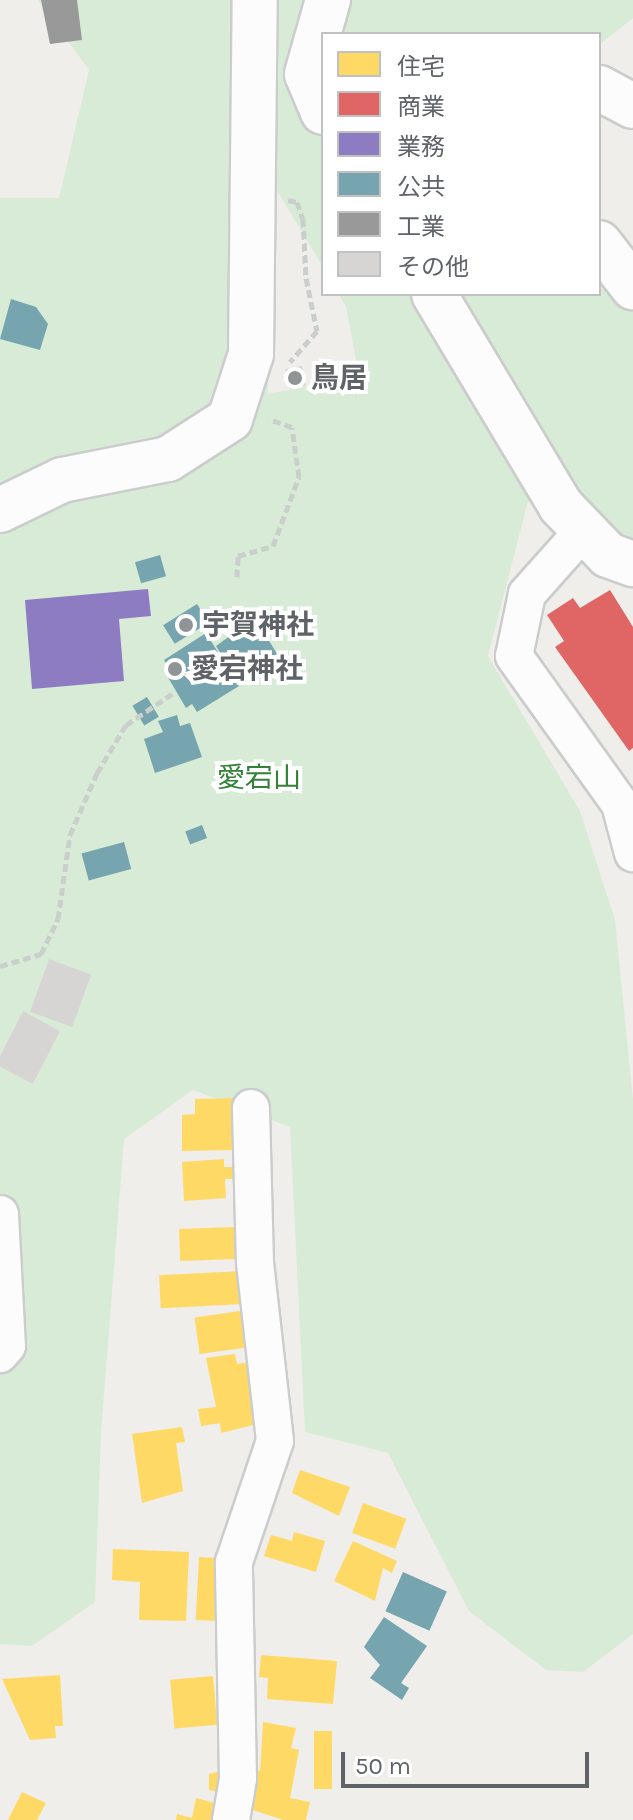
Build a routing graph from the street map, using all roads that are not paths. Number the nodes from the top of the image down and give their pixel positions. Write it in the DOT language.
graph roads {
  1 [pos="255,0"];
  2 [pos="328,0"];
  3 [pos="601,89"];
  4 [pos="633,106"];
  5 [pos="321,107"];
  6 [pos="601,245"];
  7 [pos="633,287"];
  8 [pos="435,296"];
  9 [pos="0,510"];
  10 [pos="584,530"];
  11 [pos="633,564"];
  12 [pos="633,853"];
  13 [pos="251,1108"];
  14 [pos="0,1214"];
  15 [pos="0,1354"];
  16 [pos="231,1820"];
  1 -- 9 [label="street"];
  2 -- 5 [label="street"];
  3 -- 4 [label="street"];
  6 -- 7 [label="street"];
  8 -- 10 [label="street"];
  10 -- 11 [label="street"];
  10 -- 12 [label="street"];
  13 -- 16 [label="street"];
  14 -- 15 [label="street"];
}
